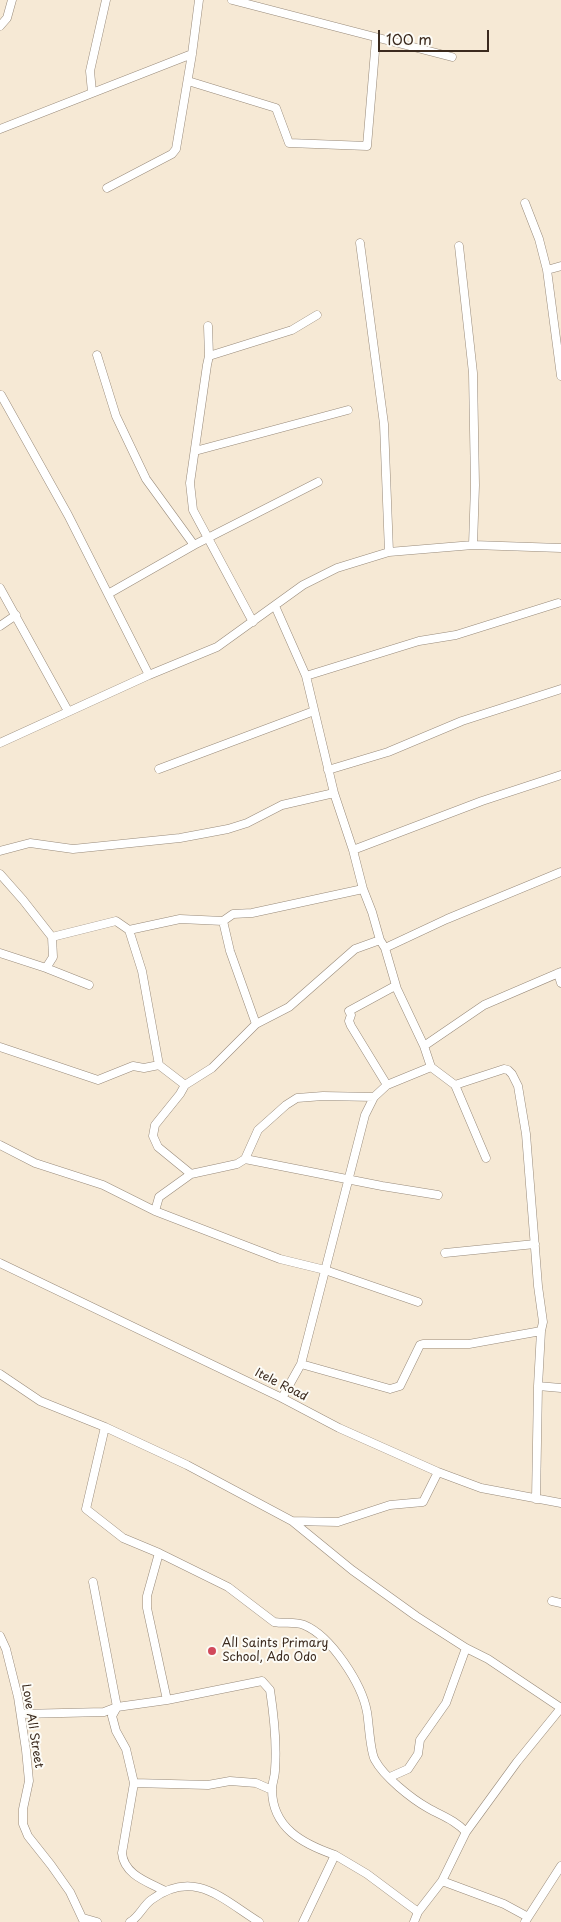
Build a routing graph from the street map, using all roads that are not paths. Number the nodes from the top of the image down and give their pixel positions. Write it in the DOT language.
graph roads {
  1 [pos="12,0"];
  2 [pos="106,0"];
  3 [pos="199,0"];
  4 [pos="232,0"];
  5 [pos="0,26"];
  6 [pos="376,38"];
  7 [pos="192,54"];
  8 [pos="452,57"];
  9 [pos="188,81"];
  10 [pos="92,92"];
  11 [pos="1,127"];
  12 [pos="107,188"];
  13 [pos="525,203"];
  14 [pos="459,246"];
  15 [pos="561,266"];
  16 [pos="547,270"];
  17 [pos="364,273"];
  18 [pos="317,316"];
  19 [pos="208,326"];
  20 [pos="97,356"];
  21 [pos="209,356"];
  22 [pos="560,362"];
  23 [pos="561,376"];
  24 [pos="1,395"];
  25 [pos="348,410"];
  26 [pos="195,451"];
  27 [pos="318,482"];
  28 [pos="209,537"];
  29 [pos="473,544"];
  30 [pos="194,545"];
  31 [pos="561,548"];
  32 [pos="389,552"];
  33 [pos="0,588"];
  34 [pos="108,594"];
  35 [pos="558,603"];
  36 [pos="275,606"];
  37 [pos="16,615"];
  38 [pos="253,622"];
  39 [pos="0,626"];
  40 [pos="149,675"];
  41 [pos="306,676"];
  42 [pos="561,689"];
  43 [pos="68,711"];
  44 [pos="314,711"];
  45 [pos="0,744"];
  46 [pos="159,769"];
  47 [pos="328,770"];
  48 [pos="561,775"];
  49 [pos="334,794"];
  50 [pos="353,850"];
  51 [pos="0,851"];
  52 [pos="561,872"];
  53 [pos="0,874"];
  54 [pos="363,889"];
  55 [pos="223,921"];
  56 [pos="129,930"];
  57 [pos="52,937"];
  58 [pos="380,940"];
  59 [pos="385,948"];
  60 [pos="0,953"];
  61 [pos="46,968"];
  62 [pos="559,973"];
  63 [pos="561,983"];
  64 [pos="89,985"];
  65 [pos="397,990"];
  66 [pos="256,1024"];
  67 [pos="424,1046"];
  68 [pos="0,1047"];
  69 [pos="159,1065"];
  70 [pos="431,1067"];
  71 [pos="185,1085"];
  72 [pos="387,1085"];
  73 [pos="455,1085"];
  74 [pos="374,1098"];
  75 [pos="0,1144"];
  76 [pos="486,1158"];
  77 [pos="245,1159"];
  78 [pos="191,1174"];
  79 [pos="350,1180"];
  80 [pos="438,1195"];
  81 [pos="155,1211"];
  82 [pos="535,1244"];
  83 [pos="445,1253"];
  84 [pos="0,1263"];
  85 [pos="325,1270"];
  86 [pos="418,1302"];
  87 [pos="540,1331"];
  88 [pos="301,1364"];
  89 [pos="0,1374"];
  90 [pos="538,1386"];
  91 [pos="561,1388"];
  92 [pos="282,1398"];
  93 [pos="105,1427"];
  94 [pos="438,1472"];
  95 [pos="536,1499"];
  96 [pos="561,1504"];
  97 [pos="292,1521"];
  98 [pos="159,1553"];
  99 [pos="93,1582"];
  100 [pos="552,1601"];
  101 [pos="561,1603"];
  102 [pos="0,1636"];
  103 [pos="466,1648"];
  104 [pos="167,1700"];
  105 [pos="117,1707"];
  106 [pos="561,1708"];
  107 [pos="21,1714"];
  108 [pos="390,1778"];
  109 [pos="134,1783"];
  110 [pos="272,1790"];
  111 [pos="466,1832"];
  112 [pos="335,1856"];
  113 [pos="561,1866"];
  114 [pos="442,1881"];
  115 [pos="165,1890"];
  116 [pos="418,1912"];
  117 [pos="83,1920"];
  118 [pos="527,1920"];
  119 [pos="96,1922"];
  120 [pos="130,1922"];
  121 [pos="259,1922"];
  122 [pos="303,1922"];
  123 [pos="414,1922"];
  1 -- 5 [label="street"];
  2 -- 10 [label="street"];
  3 -- 7 [label="street"];
  4 -- 6 [label="street"];
  6 -- 8 [label="street"];
  6 -- 9 [label="street"];
  7 -- 9 [label="street"];
  7 -- 10 [label="street"];
  9 -- 12 [label="street"];
  10 -- 11 [label="street"];
  13 -- 16 [label="street"];
  14 -- 29 [label="street"];
  15 -- 16 [label="street"];
  16 -- 22 [label="street"];
  17 -- 32 [label="street"];
  18 -- 21 [label="street"];
  19 -- 21 [label="street"];
  20 -- 30 [label="street"];
  21 -- 26 [label="street"];
  22 -- 23 [label="street"];
  24 -- 34 [label="street"];
  25 -- 26 [label="street"];
  26 -- 28 [label="street"];
  27 -- 28 [label="street"];
  28 -- 30 [label="street"];
  28 -- 38 [label="street"];
  29 -- 31 [label="street"];
  29 -- 32 [label="street"];
  30 -- 34 [label="street"];
  32 -- 36 [label="street"];
  33 -- 37 [label="street"];
  34 -- 40 [label="street"];
  35 -- 41 [label="street"];
  36 -- 38 [label="street"];
  36 -- 41 [label="street"];
  37 -- 39 [label="street"];
  37 -- 43 [label="street"];
  38 -- 40 [label="street"];
  40 -- 43 [label="street"];
  41 -- 44 [label="street"];
  42 -- 47 [label="street"];
  43 -- 45 [label="street"];
  44 -- 46 [label="street"];
  44 -- 47 [label="street"];
  47 -- 49 [label="street"];
  48 -- 50 [label="street"];
  49 -- 50 [label="street"];
  49 -- 51 [label="street"];
  50 -- 54 [label="street"];
  52 -- 59 [label="street"];
  53 -- 57 [label="street"];
  54 -- 55 [label="street"];
  54 -- 58 [label="street"];
  55 -- 56 [label="street"];
  55 -- 66 [label="street"];
  56 -- 57 [label="street"];
  56 -- 69 [label="street"];
  57 -- 61 [label="street"];
  58 -- 59 [label="street"];
  58 -- 66 [label="street"];
  59 -- 65 [label="street"];
  60 -- 61 [label="street"];
  61 -- 64 [label="street"];
  62 -- 63 [label="street"];
  62 -- 67 [label="street"];
  65 -- 67 [label="street"];
  65 -- 72 [label="street"];
  66 -- 71 [label="street"];
  67 -- 70 [label="street"];
  68 -- 69 [label="street"];
  69 -- 71 [label="street"];
  70 -- 72 [label="street"];
  70 -- 73 [label="street"];
  71 -- 78 [label="street"];
  72 -- 74 [label="street"];
  73 -- 76 [label="street"];
  73 -- 82 [label="street"];
  74 -- 77 [label="street"];
  74 -- 79 [label="street"];
  75 -- 81 [label="street"];
  77 -- 78 [label="street"];
  77 -- 79 [label="street"];
  78 -- 81 [label="street"];
  79 -- 80 [label="street"];
  79 -- 85 [label="street"];
  81 -- 85 [label="street"];
  82 -- 83 [label="street"];
  82 -- 87 [label="street"];
  84 -- 92 [label="street, Itele Road"];
  85 -- 86 [label="street"];
  85 -- 88 [label="street"];
  87 -- 88 [label="street"];
  87 -- 90 [label="street"];
  88 -- 92 [label="street"];
  89 -- 93 [label="street"];
  90 -- 91 [label="street"];
  90 -- 95 [label="street"];
  92 -- 94 [label="street, Itele Road"];
  93 -- 97 [label="street"];
  93 -- 98 [label="street"];
  94 -- 95 [label="street, Itele Road"];
  94 -- 97 [label="street"];
  95 -- 96 [label="street, Itele Road"];
  97 -- 103 [label="street"];
  98 -- 104 [label="street"];
  98 -- 108 [label="street"];
  99 -- 105 [label="street"];
  100 -- 101 [label="street"];
  102 -- 107 [label="street, Love All Street"];
  103 -- 106 [label="street"];
  103 -- 108 [label="street"];
  104 -- 105 [label="street"];
  104 -- 110 [label="street"];
  105 -- 107 [label="street"];
  105 -- 109 [label="street"];
  106 -- 111 [label="street"];
  107 -- 117 [label="street, Love All Street"];
  108 -- 111 [label="street"];
  109 -- 110 [label="street"];
  109 -- 115 [label="street"];
  110 -- 112 [label="street"];
  111 -- 114 [label="street"];
  112 -- 116 [label="street"];
  112 -- 122 [label="street"];
  113 -- 118 [label="street"];
  114 -- 116 [label="street"];
  114 -- 118 [label="street"];
  115 -- 120 [label="street"];
  115 -- 121 [label="street"];
  116 -- 123 [label="street"];
  117 -- 119 [label="street"];
}
